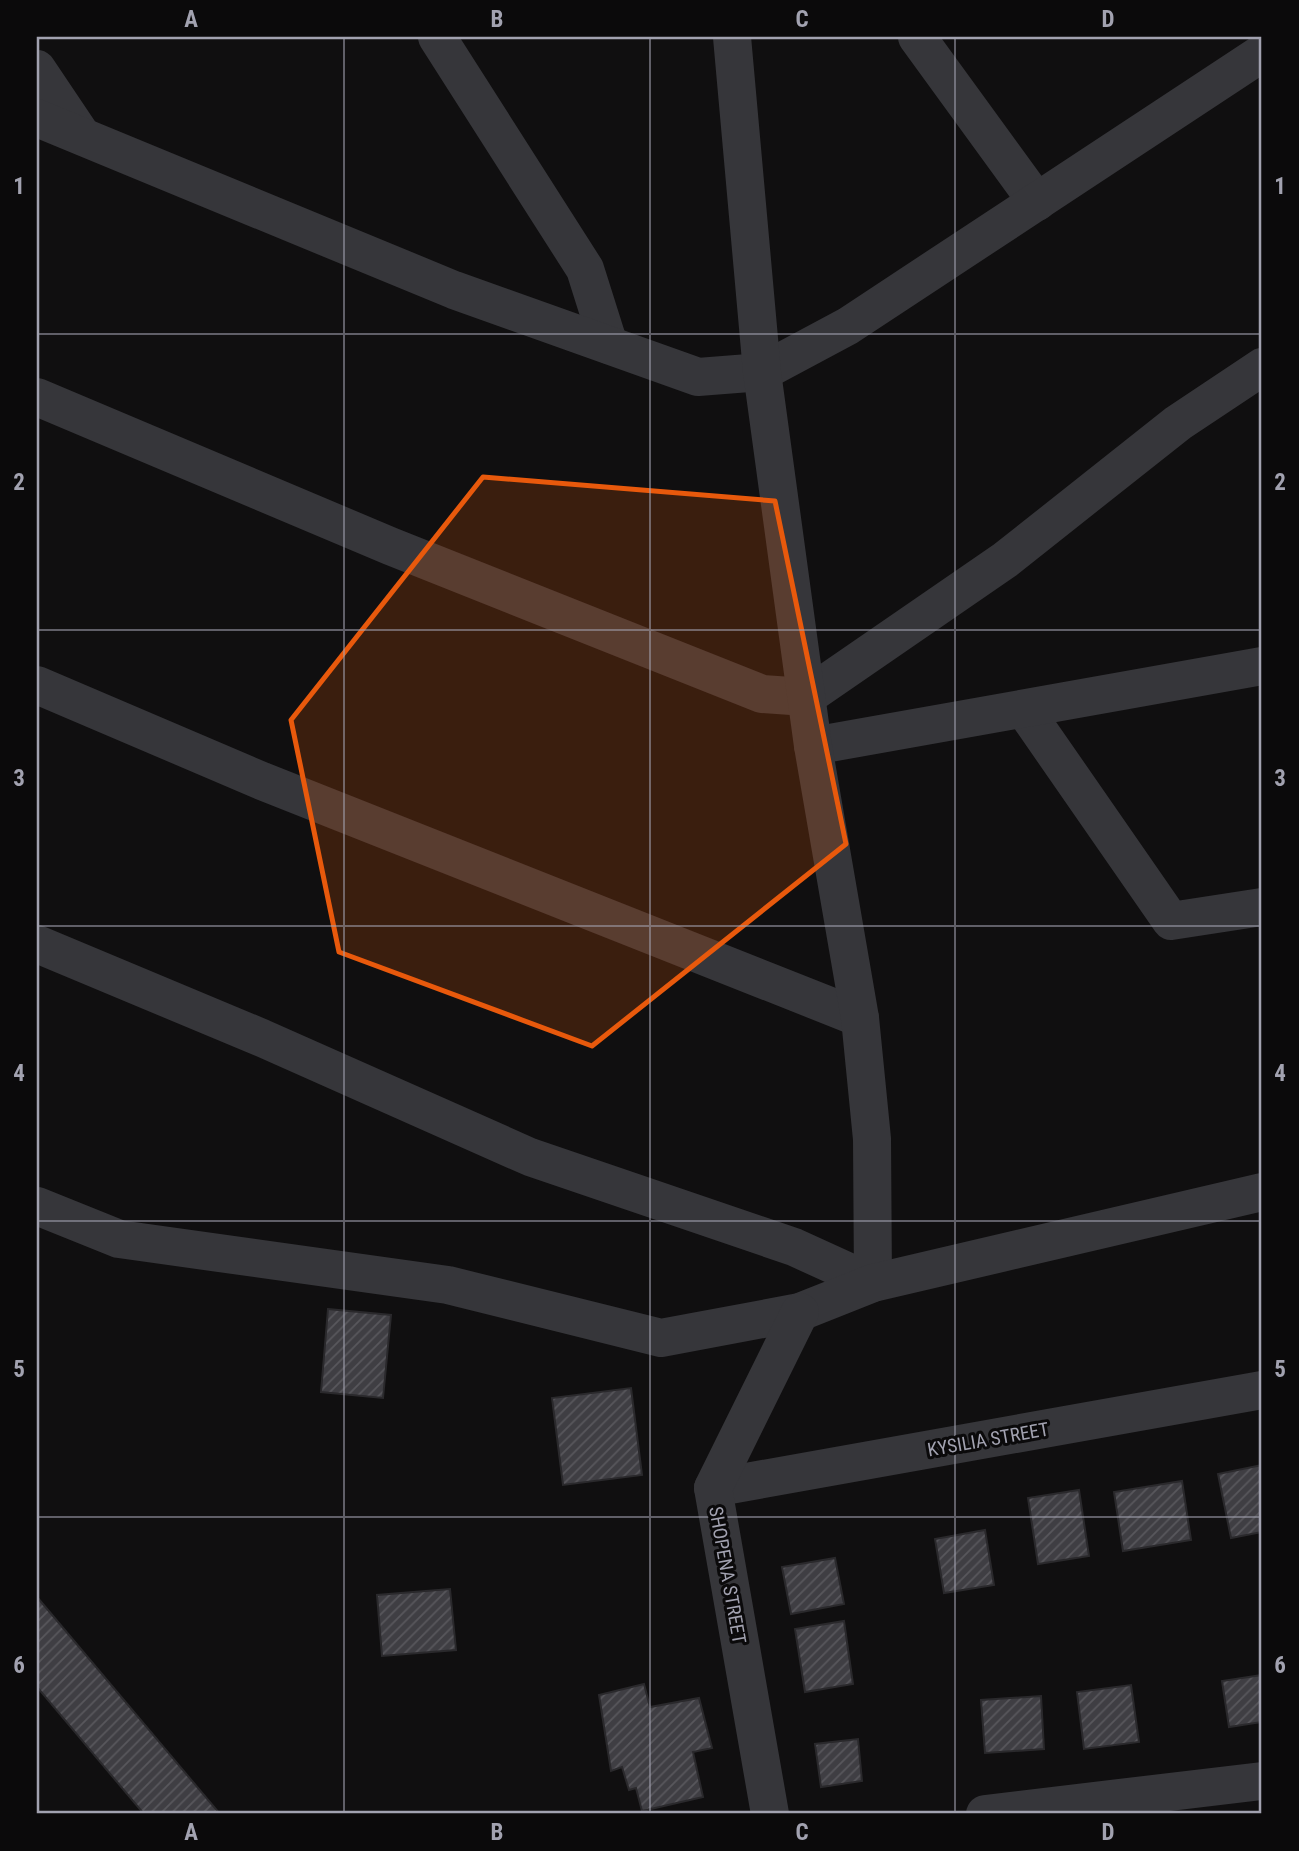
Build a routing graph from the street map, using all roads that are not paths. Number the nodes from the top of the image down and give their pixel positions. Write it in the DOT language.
graph roads {
  1 [pos="437,37"];
  2 [pos="732,37"];
  3 [pos="917,37"];
  4 [pos="1262,53"];
  5 [pos="37,69"];
  6 [pos="37,118"];
  7 [pos="82,136"];
  8 [pos="1037,202"];
  9 [pos="609,345"];
  10 [pos="1262,368"];
  11 [pos="762,372"];
  12 [pos="37,397"];
  13 [pos="1262,666"];
  14 [pos="37,685"];
  15 [pos="806,697"];
  16 [pos="1024,709"];
  17 [pos="813,746"];
  18 [pos="1262,907"];
  19 [pos="37,944"];
  20 [pos="860,1018"];
  21 [pos="1262,1192"];
  22 [pos="37,1206"];
  23 [pos="873,1283"];
  24 [pos="800,1312"];
  25 [pos="1262,1390"];
  26 [pos="713,1488"];
  27 [pos="1262,1781"];
  28 [pos="1113,1806"];
  29 [pos="770,1814"];
  30 [pos="985,1814"];
  1 -- 9 [label="street"];
  2 -- 11 [label="street"];
  3 -- 8 [label="street"];
  4 -- 8 [label="street"];
  5 -- 7 [label="street"];
  6 -- 7 [label="street"];
  7 -- 9 [label="street"];
  8 -- 11 [label="street"];
  9 -- 11 [label="street"];
  10 -- 15 [label="street"];
  11 -- 15 [label="street"];
  12 -- 15 [label="street"];
  13 -- 16 [label="street"];
  14 -- 20 [label="street"];
  15 -- 17 [label="street"];
  16 -- 17 [label="street"];
  16 -- 18 [label="street"];
  17 -- 20 [label="street"];
  19 -- 23 [label="street"];
  20 -- 23 [label="street"];
  21 -- 23 [label="street"];
  22 -- 24 [label="street"];
  23 -- 24 [label="street"];
  24 -- 26 [label="street, SHOPENA STREET"];
  25 -- 26 [label="street, KYSILIA STREET"];
  26 -- 29 [label="street, SHOPENA STREET"];
  27 -- 28 [label="street"];
  28 -- 30 [label="street"];
}
